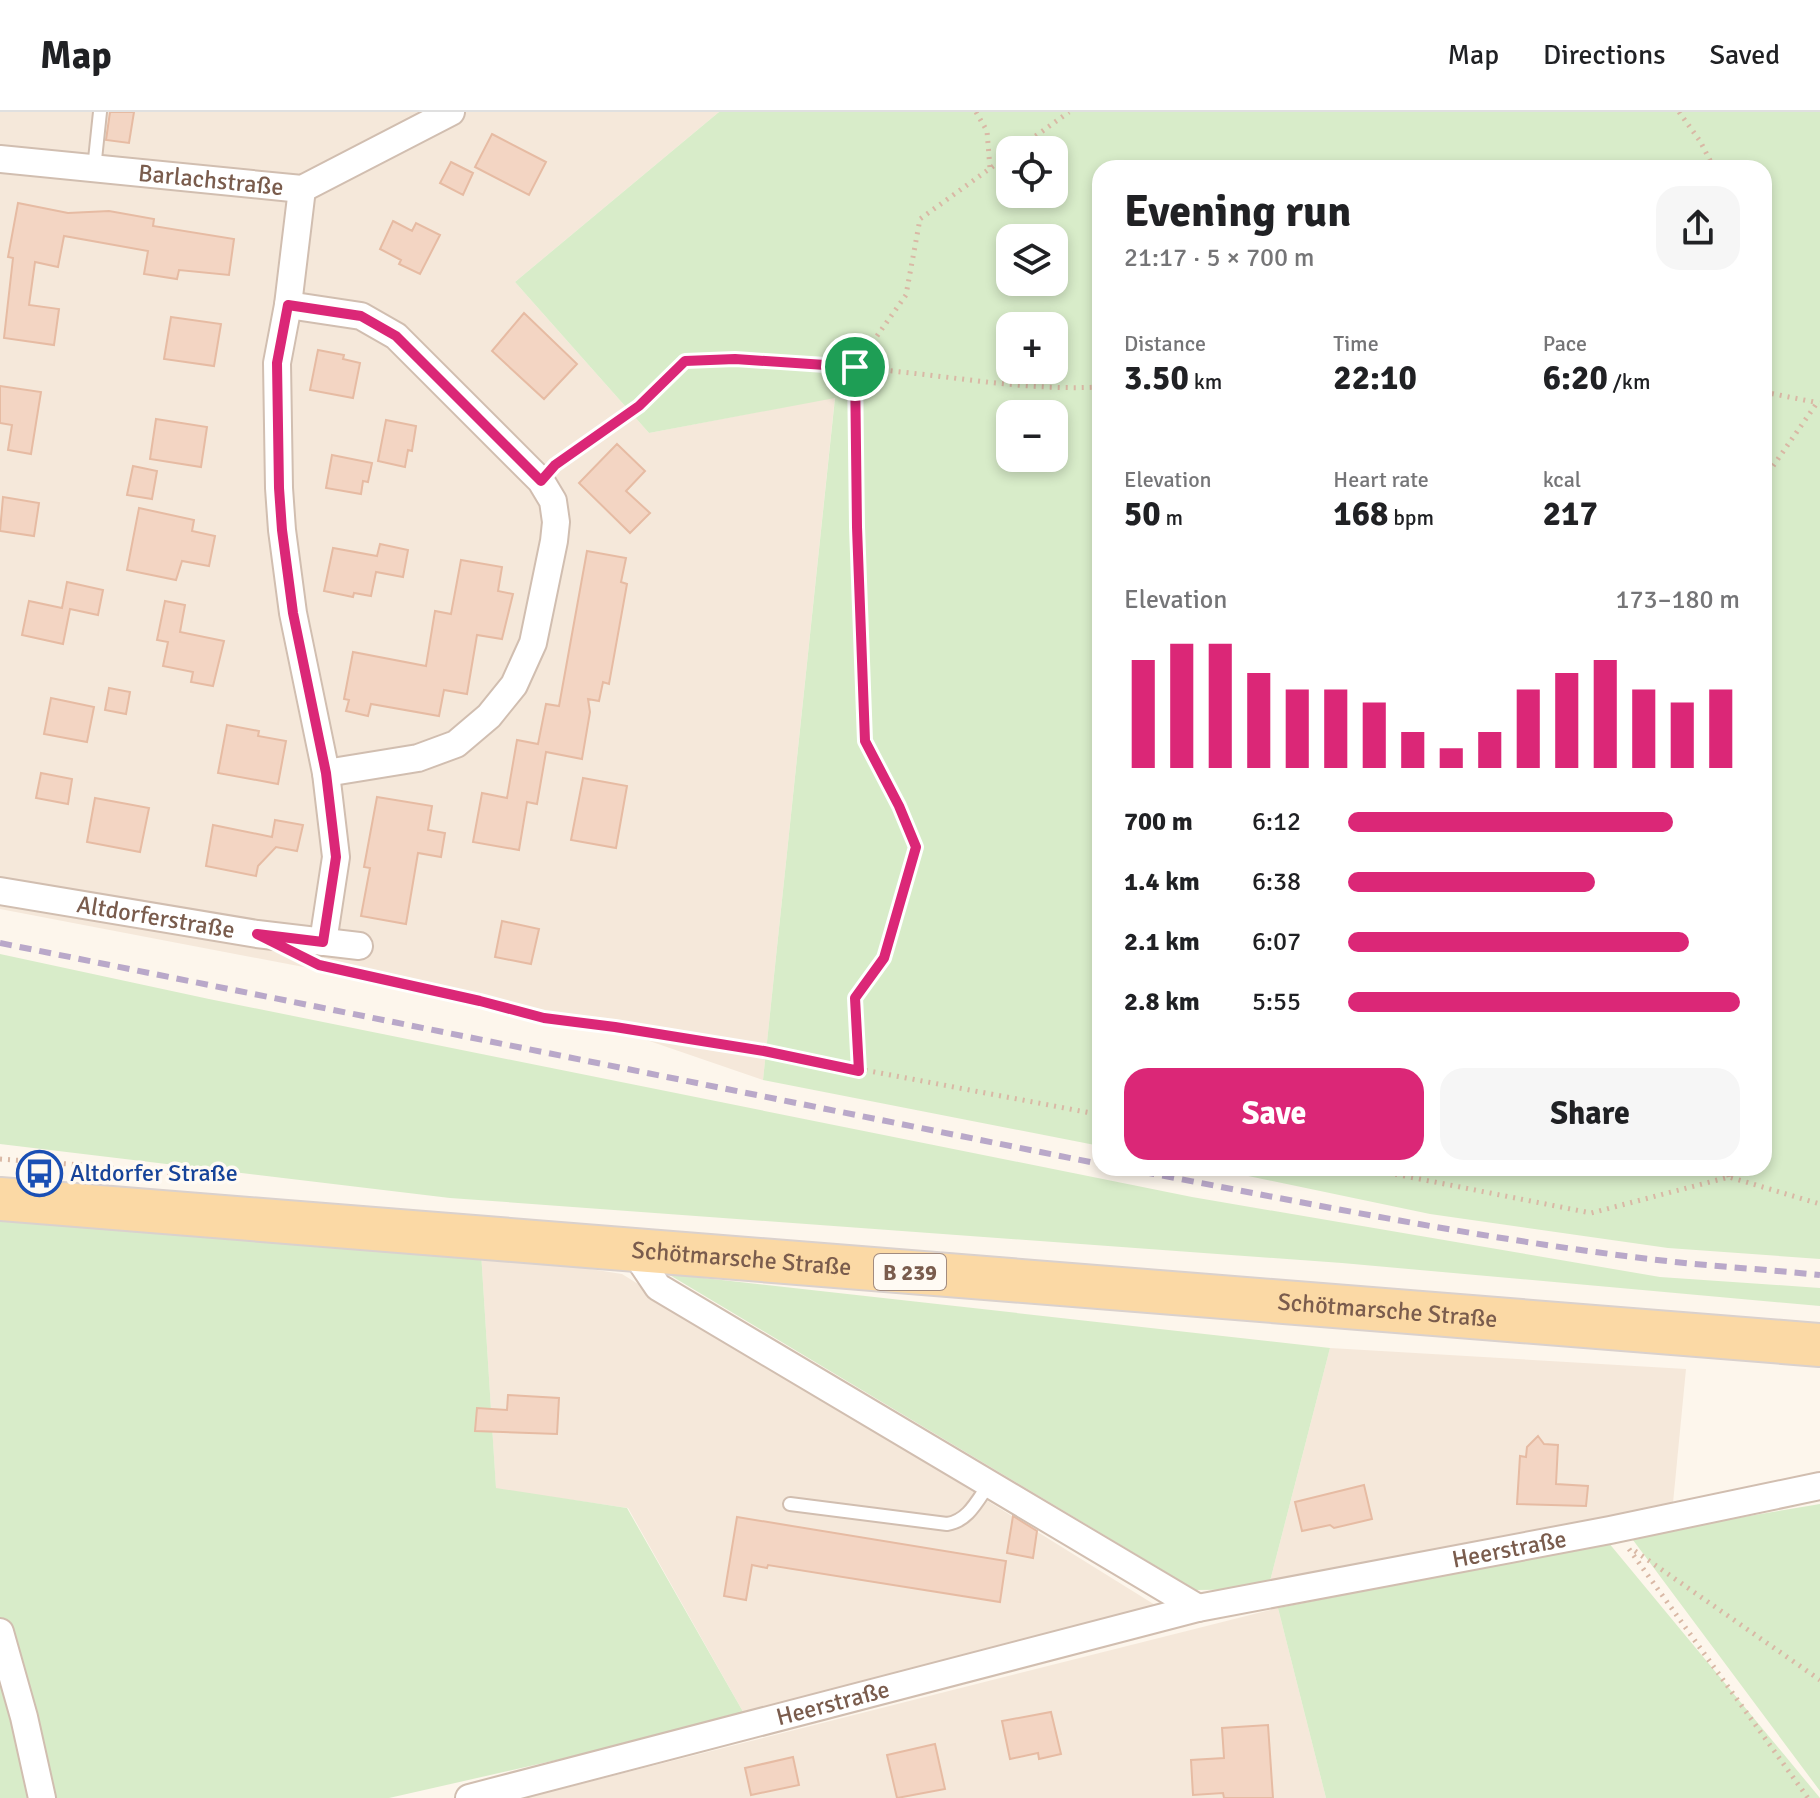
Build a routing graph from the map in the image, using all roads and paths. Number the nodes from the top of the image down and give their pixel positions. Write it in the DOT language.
graph roads {
  1 [pos="100,112"];
  2 [pos="451,112"];
  3 [pos="976,112"];
  4 [pos="1069,112"];
  5 [pos="1679,112"];
  6 [pos="1036,136"];
  7 [pos="0,159"];
  8 [pos="1710,160"];
  9 [pos="996,164"];
  10 [pos="94,169"];
  11 [pos="990,169"];
  12 [pos="302,189"];
  13 [pos="288,305"];
  14 [pos="855,367"];
  15 [pos="1092,388"];
  16 [pos="1772,394"];
  17 [pos="1819,403"];
  18 [pos="1772,468"];
  19 [pos="541,481"];
  20 [pos="326,773"];
  21 [pos="0,891"];
  22 [pos="323,942"];
  23 [pos="359,946"];
  24 [pos="349,971"];
  25 [pos="859,1071"];
  26 [pos="1092,1113"];
  27 [pos="1404,1176"];
  28 [pos="1729,1177"];
  29 [pos="0,1199"];
  30 [pos="1820,1204"];
  31 [pos="633,1250"];
  32 [pos="1820,1345"];
  33 [pos="989,1484"];
  34 [pos="1820,1486"];
  35 [pos="790,1504"];
  36 [pos="1198,1608"];
  37 [pos="0,1632"];
  38 [pos="1820,1680"];
  39 [pos="505,1794"];
  40 [pos="42,1798"];
  41 [pos="469,1798"];
  42 [pos="1808,1798"];
  1 -- 10 [label="lane"];
  2 -- 12 [label="street, Barlachstraße"];
  3 -- 11 [label="path"];
  4 -- 6 [label="path"];
  5 -- 8 [label="path"];
  7 -- 10 [label="street, Barlachstraße"];
  9 -- 11 [label="path"];
  10 -- 12 [label="street, Barlachstraße"];
  11 -- 14 [label="path"];
  12 -- 13 [label="street"];
  13 -- 19 [label="street"];
  13 -- 20 [label="street"];
  14 -- 15 [label="path"];
  14 -- 19 [label="path"];
  14 -- 25 [label="path"];
  16 -- 17 [label="path"];
  17 -- 18 [label="path"];
  19 -- 20 [label="street"];
  20 -- 22 [label="street"];
  21 -- 22 [label="street, Altdorferstraße"];
  22 -- 23 [label="street, Altdorferstraße"];
  24 -- 25 [label="path"];
  25 -- 26 [label="path"];
  27 -- 28 [label="path"];
  28 -- 30 [label="path"];
  29 -- 31 [label="main road, Schötmarsche Straße / B 239"];
  31 -- 32 [label="main road, Schötmarsche Straße / B 239"];
  31 -- 33 [label="street"];
  33 -- 35 [label="lane"];
  33 -- 36 [label="street"];
  34 -- 36 [label="street, Heerstraße"];
  36 -- 39 [label="street, Heerstraße"];
  37 -- 40 [label="street"];
  38 -- 42 [label="path"];
  39 -- 41 [label="street, Heerstraße"];
}
